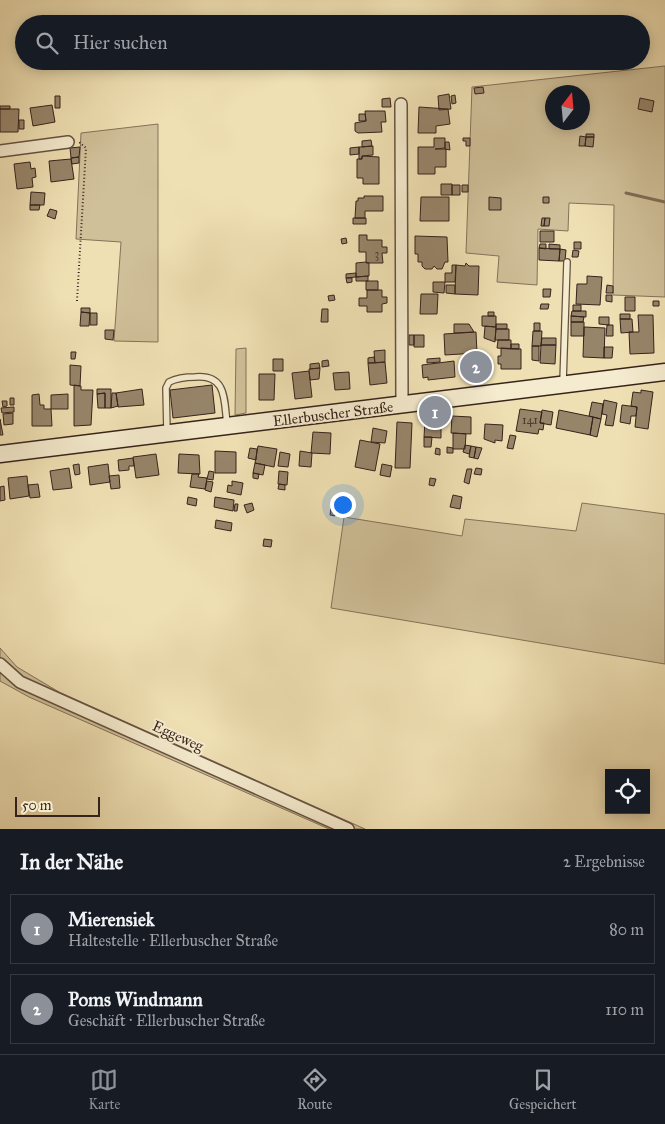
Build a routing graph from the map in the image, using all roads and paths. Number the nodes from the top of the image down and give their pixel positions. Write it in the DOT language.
graph roads {
  1 [pos="401,104"];
  2 [pos="68,142"];
  3 [pos="0,151"];
  4 [pos="567,262"];
  5 [pos="77,301"];
  6 [pos="665,372"];
  7 [pos="563,384"];
  8 [pos="402,405"];
  9 [pos="227,426"];
  10 [pos="167,434"];
  11 [pos="0,454"];
  12 [pos="0,664"];
  13 [pos="348,829"];
  1 -- 8 [label="street"];
  2 -- 3 [label="street"];
  2 -- 5 [label="path"];
  4 -- 7 [label="lane"];
  6 -- 7 [label="main road, Ellerbuscher Straße"];
  7 -- 8 [label="main road, Ellerbuscher Straße"];
  8 -- 9 [label="main road, Ellerbuscher Straße"];
  9 -- 10 [label="main road, Ellerbuscher Straße"];
  9 -- 10 [label="lane"];
  10 -- 11 [label="main road, Ellerbuscher Straße"];
  12 -- 13 [label="street, Eggeweg"];
}
